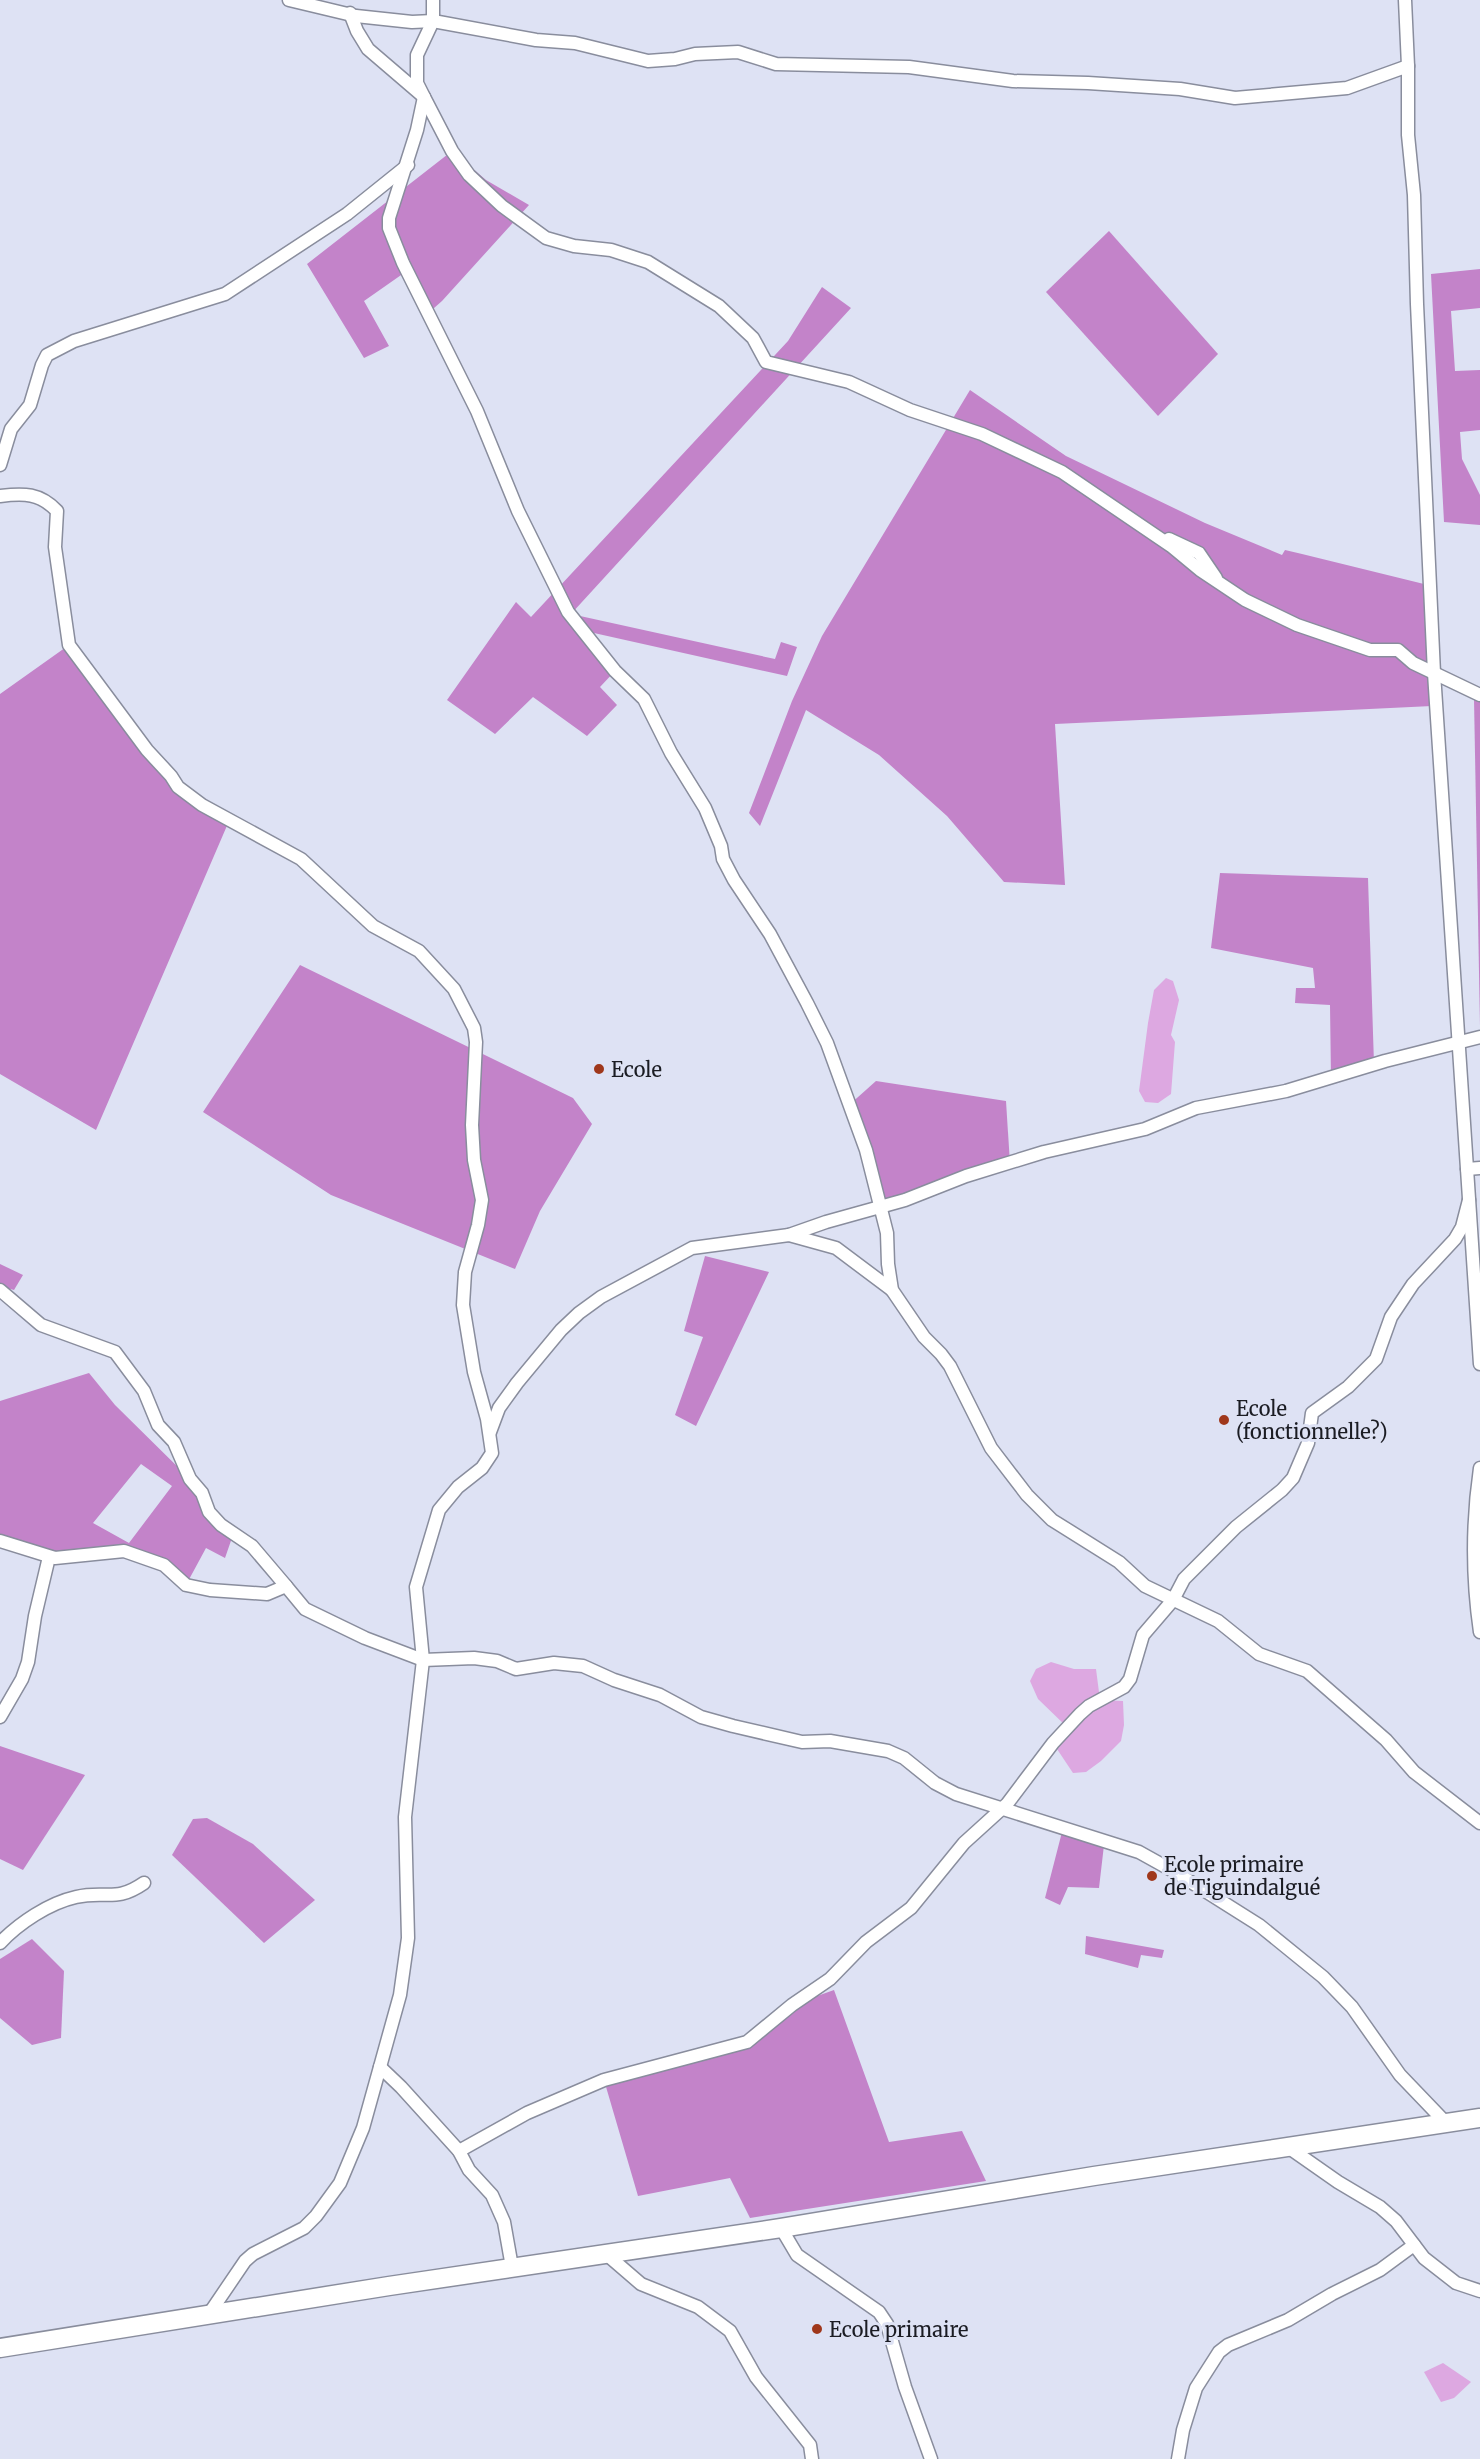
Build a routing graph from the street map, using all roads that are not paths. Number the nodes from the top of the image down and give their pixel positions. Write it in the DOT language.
graph roads {
  1 [pos="289,0"];
  2 [pos="433,0"];
  3 [pos="1405,0"];
  4 [pos="350,14"];
  5 [pos="433,21"];
  6 [pos="1408,66"];
  7 [pos="424,97"];
  8 [pos="408,165"];
  9 [pos="0,465"];
  10 [pos="0,496"];
  11 [pos="1434,673"];
  12 [pos="1480,695"];
  13 [pos="1480,1037"];
  14 [pos="1460,1042"];
  15 [pos="1480,1168"];
  16 [pos="1467,1169"];
  17 [pos="1469,1200"];
  18 [pos="880,1208"];
  19 [pos="789,1235"];
  20 [pos="0,1290"];
  21 [pos="892,1290"];
  22 [pos="1480,1364"];
  23 [pos="489,1433"];
  24 [pos="1480,1468"];
  25 [pos="1477,1502"];
  26 [pos="0,1541"];
  27 [pos="49,1557"];
  28 [pos="286,1587"];
  29 [pos="1173,1600"];
  30 [pos="1480,1632"];
  31 [pos="423,1660"];
  32 [pos="0,1717"];
  33 [pos="1002,1809"];
  34 [pos="1480,1823"];
  35 [pos="144,1883"];
  36 [pos="0,1943"];
  37 [pos="380,2067"];
  38 [pos="1480,2118"];
  39 [pos="1446,2123"];
  40 [pos="1288,2147"];
  41 [pos="459,2151"];
  42 [pos="781,2228"];
  43 [pos="1414,2245"];
  44 [pos="605,2253"];
  45 [pos="512,2267"];
  46 [pos="1480,2290"];
  47 [pos="209,2314"];
  48 [pos="0,2348"];
  49 [pos="812,2459"];
  50 [pos="931,2459"];
  51 [pos="1178,2459"];
  1 -- 4 [label="street"];
  2 -- 5 [label="street"];
  3 -- 6 [label="street"];
  4 -- 5 [label="street"];
  4 -- 7 [label="street"];
  5 -- 6 [label="street"];
  5 -- 7 [label="street"];
  6 -- 11 [label="street"];
  7 -- 8 [label="street"];
  7 -- 11 [label="street"];
  8 -- 9 [label="street"];
  8 -- 18 [label="street"];
  10 -- 23 [label="street"];
  11 -- 12 [label="street"];
  11 -- 14 [label="street"];
  13 -- 14 [label="street"];
  14 -- 16 [label="street"];
  14 -- 18 [label="street"];
  15 -- 16 [label="street"];
  16 -- 17 [label="street"];
  17 -- 22 [label="street"];
  17 -- 29 [label="street"];
  18 -- 19 [label="street"];
  18 -- 21 [label="street"];
  19 -- 21 [label="street"];
  19 -- 23 [label="street"];
  20 -- 28 [label="street"];
  21 -- 29 [label="street"];
  23 -- 31 [label="street"];
  24 -- 25 [label="street"];
  25 -- 30 [label="street"];
  26 -- 27 [label="street"];
  27 -- 28 [label="street"];
  27 -- 32 [label="street"];
  28 -- 31 [label="street"];
  29 -- 33 [label="street"];
  29 -- 34 [label="street"];
  31 -- 33 [label="street"];
  31 -- 37 [label="street"];
  33 -- 39 [label="street"];
  33 -- 41 [label="street"];
  35 -- 36 [label="street"];
  37 -- 41 [label="street"];
  37 -- 47 [label="street"];
  38 -- 39 [label="street"];
  39 -- 40 [label="street"];
  40 -- 42 [label="street"];
  40 -- 43 [label="street"];
  41 -- 45 [label="street"];
  42 -- 44 [label="street"];
  42 -- 50 [label="street"];
  43 -- 46 [label="street"];
  43 -- 51 [label="street"];
  44 -- 45 [label="street"];
  44 -- 49 [label="street"];
  45 -- 47 [label="street"];
  47 -- 48 [label="street"];
}
